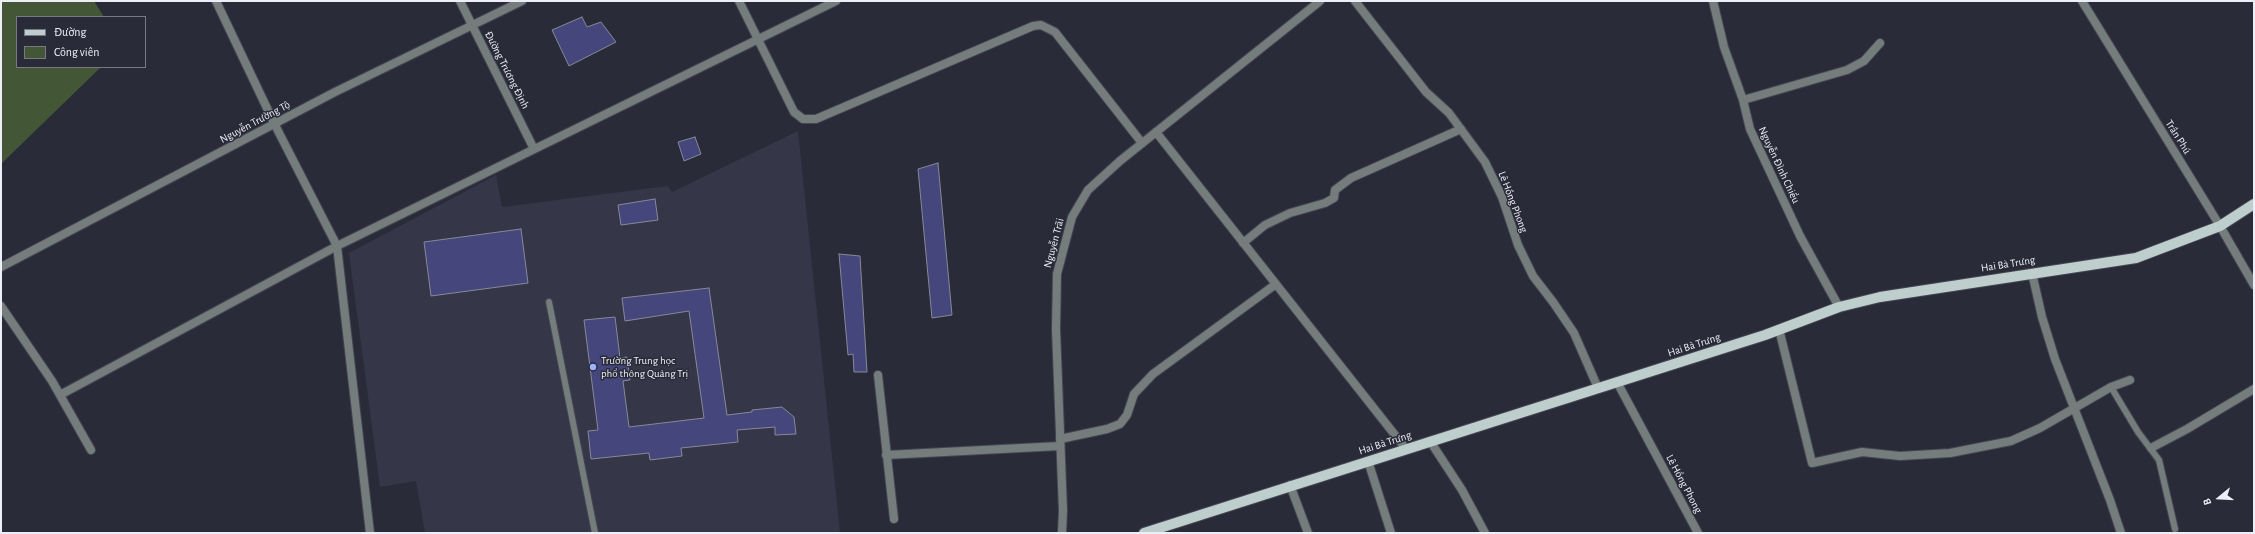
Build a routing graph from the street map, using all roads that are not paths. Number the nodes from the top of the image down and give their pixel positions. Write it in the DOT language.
graph roads {
  1 [pos="217,1"];
  2 [pos="460,1"];
  3 [pos="522,1"];
  4 [pos="739,1"];
  5 [pos="836,1"];
  6 [pos="1320,1"];
  7 [pos="1355,1"];
  8 [pos="1713,1"];
  9 [pos="2082,1"];
  10 [pos="472,26"];
  11 [pos="759,38"];
  12 [pos="1880,43"];
  13 [pos="1743,100"];
  14 [pos="275,125"];
  15 [pos="1461,129"];
  16 [pos="1156,132"];
  17 [pos="1142,143"];
  18 [pos="534,149"];
  19 [pos="2254,204"];
  20 [pos="2220,226"];
  21 [pos="1243,243"];
  22 [pos="337,246"];
  23 [pos="1,267"];
  24 [pos="2032,273"];
  25 [pos="1276,284"];
  26 [pos="2254,285"];
  27 [pos="549,302"];
  28 [pos="1,306"];
  29 [pos="1839,307"];
  30 [pos="1779,329"];
  31 [pos="878,375"];
  32 [pos="2130,380"];
  33 [pos="1617,382"];
  34 [pos="2110,386"];
  35 [pos="1598,388"];
  36 [pos="2254,389"];
  37 [pos="60,395"];
  38 [pos="2075,408"];
  39 [pos="1430,441"];
  40 [pos="1060,443"];
  41 [pos="1406,448"];
  42 [pos="2151,448"];
  43 [pos="91,450"];
  44 [pos="886,454"];
  45 [pos="1368,461"];
  46 [pos="1290,485"];
  47 [pos="894,519"];
  48 [pos="2175,529"];
  49 [pos="370,533"];
  50 [pos="595,533"];
  51 [pos="1062,533"];
  52 [pos="1144,533"];
  53 [pos="1308,533"];
  54 [pos="1391,533"];
  55 [pos="1485,533"];
  56 [pos="1698,533"];
  57 [pos="2121,533"];
  1 -- 14 [label="street"];
  2 -- 10 [label="street, Đường Trương Định"];
  3 -- 10 [label="street, Nguyễn Trường Tộ"];
  4 -- 11 [label="street"];
  5 -- 11 [label="street"];
  6 -- 16 [label="street, Nguyễn Trãi"];
  7 -- 15 [label="street, Lê Hồng Phong"];
  8 -- 13 [label="street, Nguyễn Đình Chiểu"];
  9 -- 20 [label="street, Trần Phú"];
  10 -- 14 [label="street, Nguyễn Trường Tộ"];
  10 -- 18 [label="street, Đường Trương Định"];
  11 -- 17 [label="street"];
  11 -- 18 [label="street"];
  12 -- 13 [label="street"];
  13 -- 29 [label="street, Nguyễn Đình Chiểu"];
  14 -- 22 [label="street"];
  14 -- 23 [label="street, Nguyễn Trường Tộ"];
  15 -- 21 [label="street"];
  15 -- 35 [label="street, Lê Hồng Phong"];
  16 -- 17 [label="street, Nguyễn Trãi"];
  16 -- 21 [label="street"];
  17 -- 40 [label="street, Nguyễn Trãi"];
  18 -- 22 [label="street"];
  19 -- 20 [label="main road, Hai Bà Trưng"];
  20 -- 24 [label="main road, Hai Bà Trưng"];
  20 -- 26 [label="street, Trần Phú"];
  21 -- 25 [label="street"];
  22 -- 37 [label="street"];
  22 -- 49 [label="street"];
  24 -- 29 [label="main road, Hai Bà Trưng"];
  24 -- 38 [label="street"];
  25 -- 40 [label="street"];
  25 -- 41 [label="street"];
  27 -- 50 [label="lane"];
  28 -- 37 [label="street"];
  29 -- 30 [label="main road, Hai Bà Trưng"];
  30 -- 33 [label="main road, Hai Bà Trưng"];
  30 -- 38 [label="street"];
  31 -- 44 [label="street"];
  32 -- 34 [label="street"];
  33 -- 35 [label="main road, Hai Bà Trưng"];
  33 -- 56 [label="street, Lê Hồng Phong"];
  34 -- 38 [label="street"];
  34 -- 42 [label="lane"];
  35 -- 39 [label="main road, Hai Bà Trưng"];
  36 -- 42 [label="street"];
  37 -- 43 [label="street"];
  38 -- 57 [label="street"];
  39 -- 41 [label="main road, Hai Bà Trưng"];
  39 -- 55 [label="street"];
  40 -- 44 [label="street"];
  40 -- 51 [label="street, Nguyễn Trãi"];
  41 -- 45 [label="main road, Hai Bà Trưng"];
  42 -- 48 [label="lane"];
  44 -- 47 [label="street"];
  45 -- 46 [label="main road, Hai Bà Trưng"];
  45 -- 54 [label="street"];
  46 -- 52 [label="main road, Hai Bà Trưng"];
  46 -- 53 [label="street"];
}
